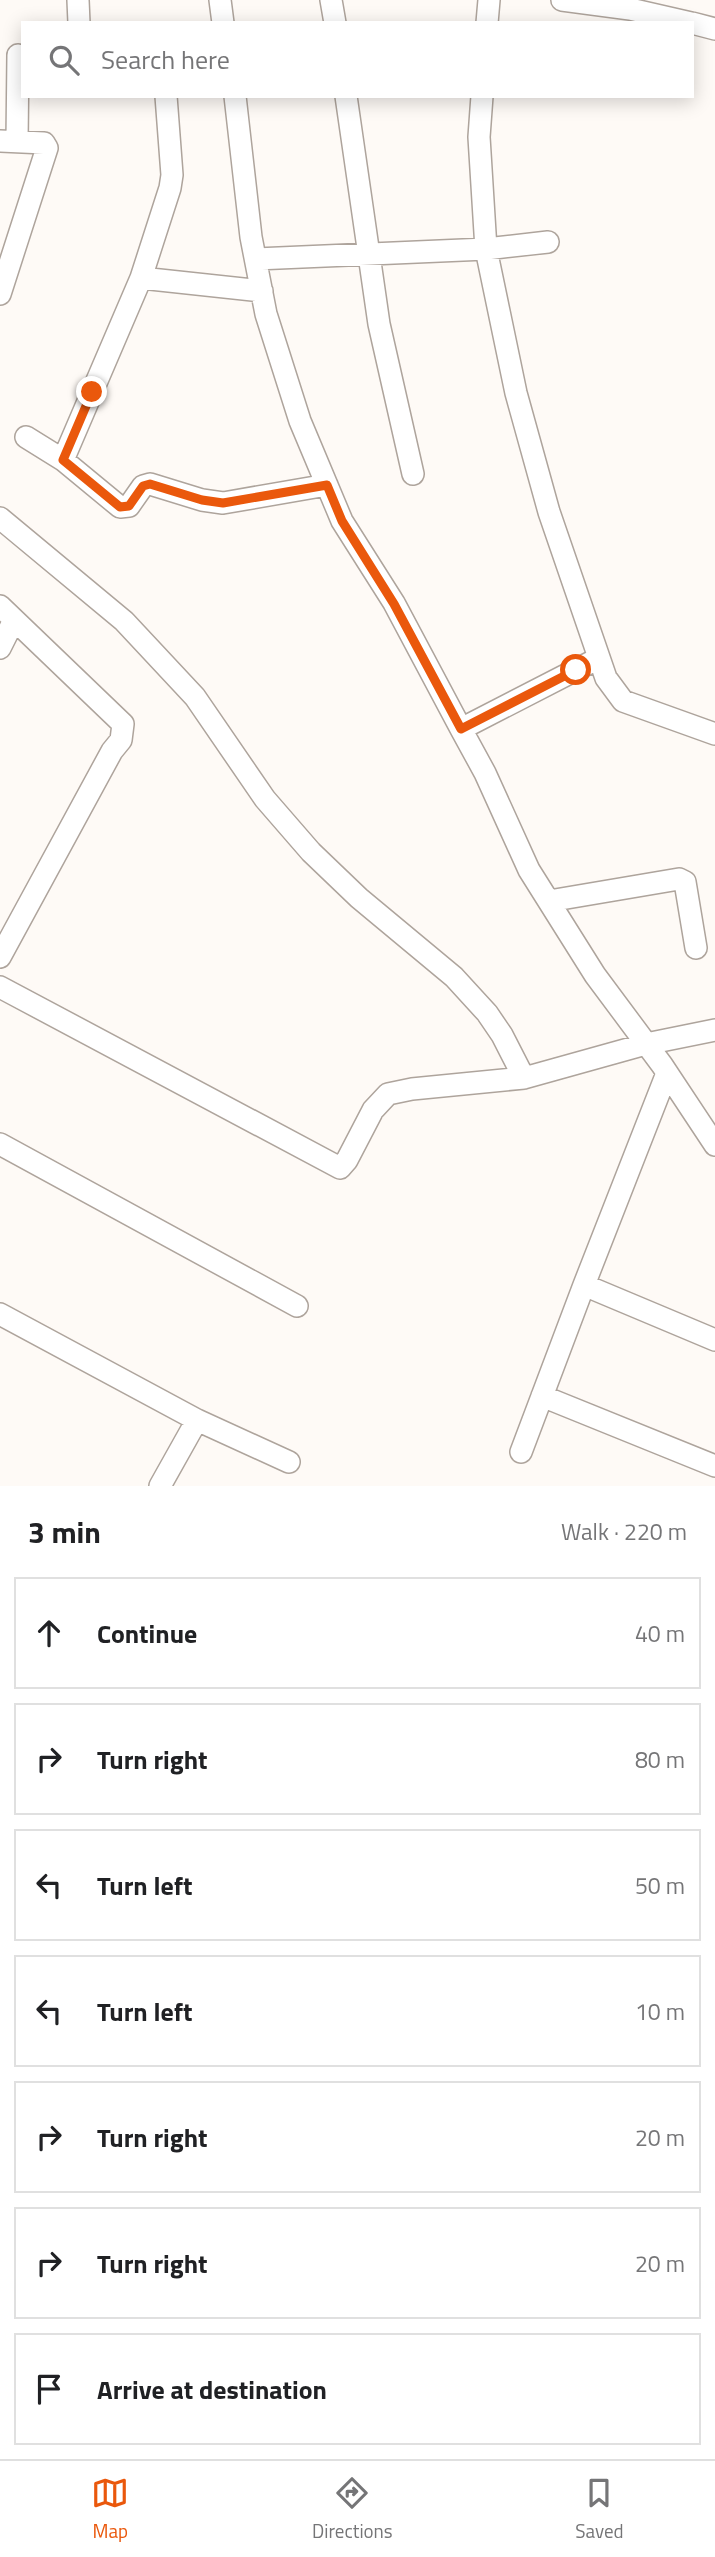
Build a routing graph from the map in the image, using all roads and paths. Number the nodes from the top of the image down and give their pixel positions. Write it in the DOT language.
graph roads {
  1 [pos="78,0"];
  2 [pos="220,0"];
  3 [pos="331,0"];
  4 [pos="489,0"];
  5 [pos="562,0"];
  6 [pos="685,16"];
  7 [pos="79,21"];
  8 [pos="223,21"];
  9 [pos="335,21"];
  10 [pos="488,21"];
  11 [pos="715,29"];
  12 [pos="13,55"];
  13 [pos="166,98"];
  14 [pos="234,98"];
  15 [pos="345,98"];
  16 [pos="482,98"];
  17 [pos="8,141"];
  18 [pos="548,242"];
  19 [pos="486,248"];
  20 [pos="369,255"];
  21 [pos="256,259"];
  22 [pos="141,278"];
  23 [pos="262,291"];
  24 [pos="0,294"];
  25 [pos="26,437"];
  26 [pos="63,460"];
  27 [pos="413,474"];
  28 [pos="327,485"];
  29 [pos="0,518"];
  30 [pos="7,613"];
  31 [pos="0,648"];
  32 [pos="599,658"];
  33 [pos="461,729"];
  34 [pos="715,734"];
  35 [pos="549,901"];
  36 [pos="696,948"];
  37 [pos="0,957"];
  38 [pos="0,987"];
  39 [pos="715,1030"];
  40 [pos="646,1044"];
  41 [pos="667,1073"];
  42 [pos="524,1078"];
  43 [pos="0,1144"];
  44 [pos="715,1144"];
  45 [pos="583,1285"];
  46 [pos="297,1306"];
  47 [pos="0,1314"];
  48 [pos="715,1340"];
  49 [pos="542,1396"];
  50 [pos="197,1420"];
  51 [pos="522,1452"];
  52 [pos="289,1462"];
  53 [pos="715,1466"];
  54 [pos="160,1486"];
  1 -- 7 [label="street"];
  2 -- 8 [label="street"];
  3 -- 9 [label="street"];
  4 -- 10 [label="street"];
  5 -- 6 [label="street"];
  6 -- 11 [label="street"];
  12 -- 17 [label="street"];
  13 -- 22 [label="street"];
  14 -- 21 [label="street"];
  15 -- 20 [label="street"];
  16 -- 19 [label="street"];
  17 -- 24 [label="street"];
  18 -- 19 [label="street"];
  19 -- 20 [label="street"];
  19 -- 32 [label="street"];
  20 -- 21 [label="street"];
  20 -- 27 [label="street"];
  21 -- 23 [label="street"];
  22 -- 23 [label="street"];
  22 -- 26 [label="street"];
  23 -- 28 [label="street"];
  25 -- 26 [label="street"];
  26 -- 28 [label="street"];
  28 -- 33 [label="street"];
  29 -- 42 [label="street"];
  30 -- 31 [label="street"];
  30 -- 37 [label="street"];
  32 -- 33 [label="street"];
  32 -- 34 [label="street"];
  33 -- 35 [label="street"];
  35 -- 36 [label="street"];
  35 -- 40 [label="street"];
  38 -- 42 [label="street"];
  39 -- 40 [label="street"];
  40 -- 41 [label="street"];
  40 -- 42 [label="street"];
  41 -- 44 [label="street"];
  41 -- 45 [label="street"];
  43 -- 46 [label="street"];
  45 -- 48 [label="street"];
  45 -- 49 [label="street"];
  47 -- 50 [label="street"];
  49 -- 51 [label="street"];
  49 -- 53 [label="street"];
  50 -- 52 [label="street"];
  50 -- 54 [label="street"];
}
